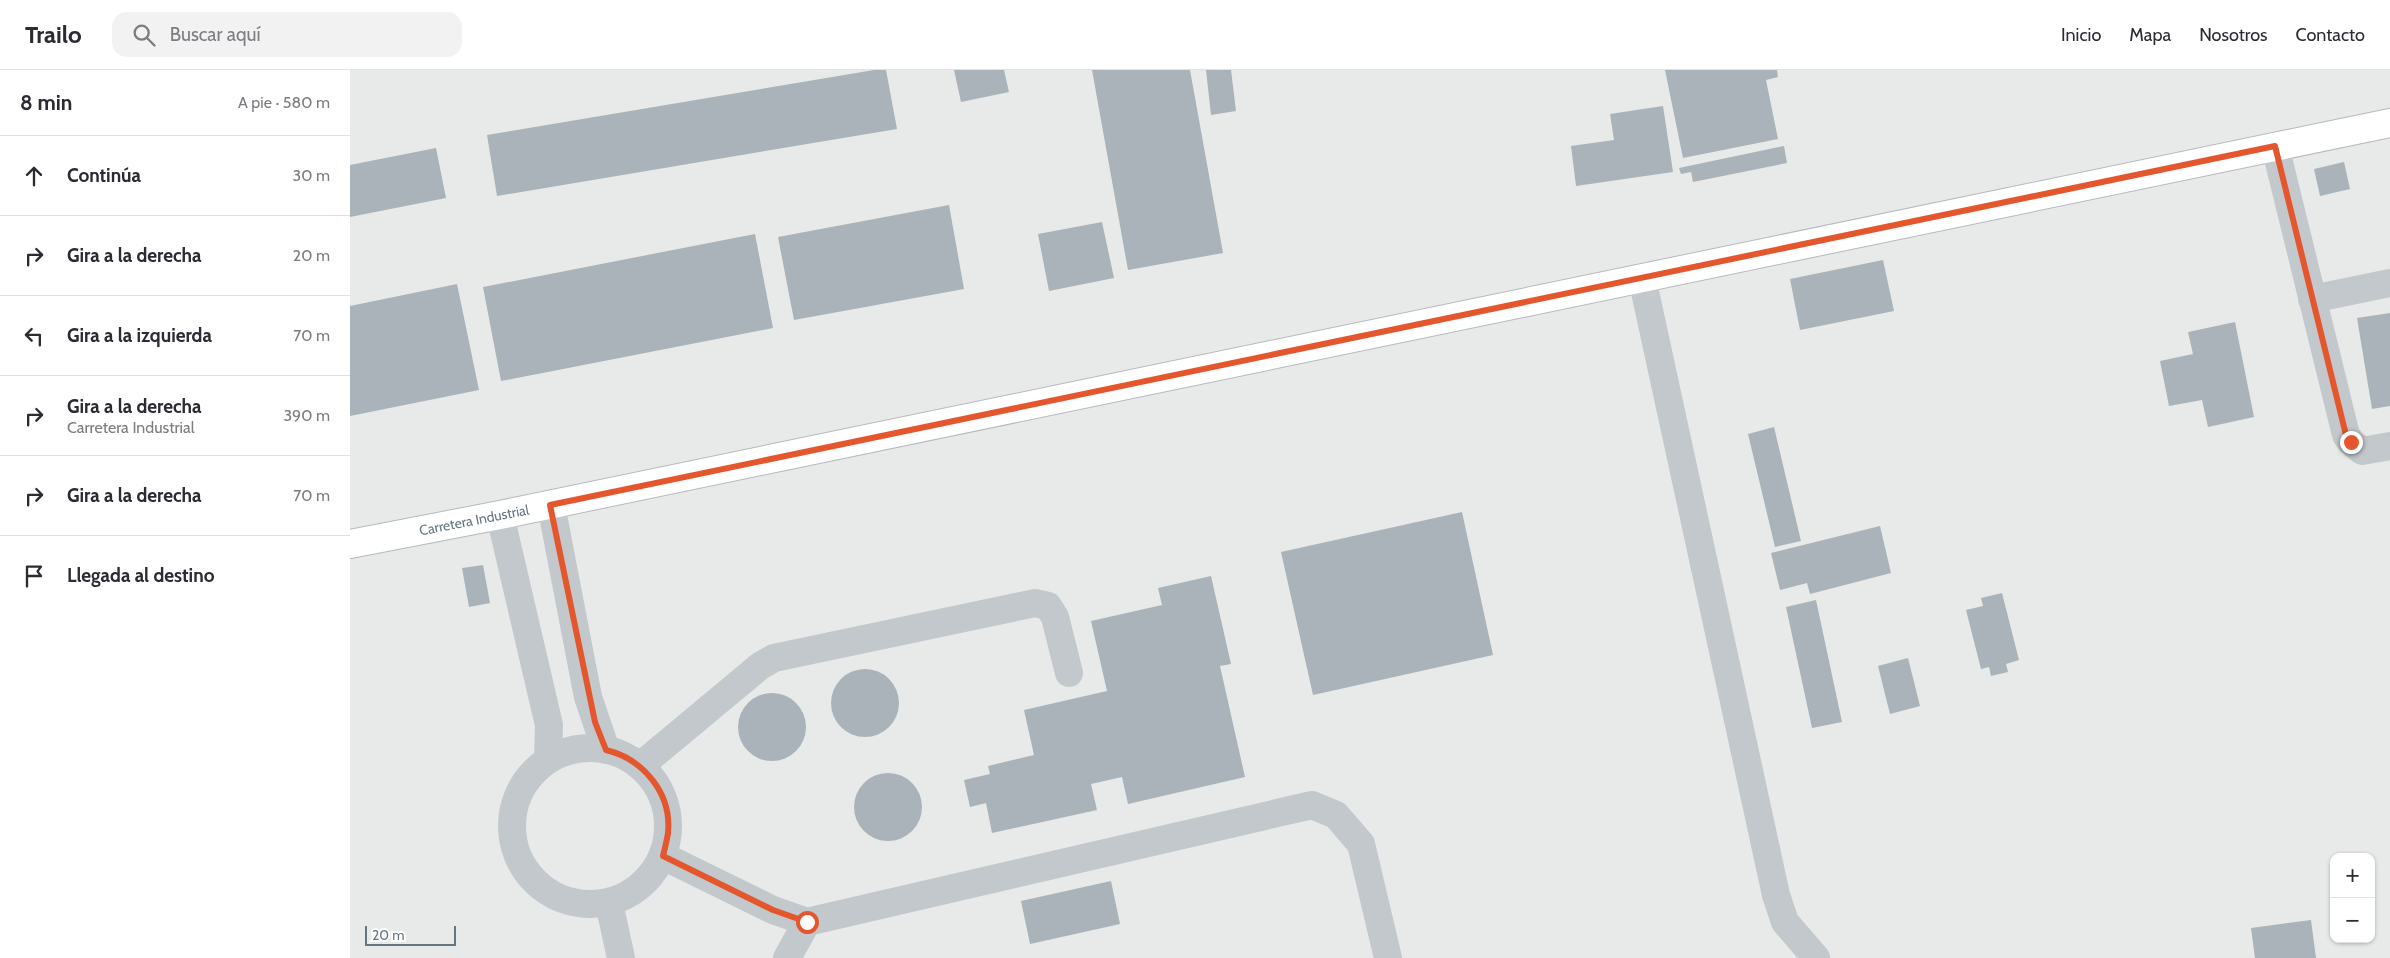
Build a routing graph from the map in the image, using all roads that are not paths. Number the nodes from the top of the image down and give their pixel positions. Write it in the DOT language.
graph roads {
  1 [pos="2390,123"];
  2 [pos="2275,146"];
  3 [pos="1642,278"];
  4 [pos="2390,284"];
  5 [pos="2312,299"];
  6 [pos="2390,446"];
  7 [pos="550,505"];
  8 [pos="500,515"];
  9 [pos="350,544"];
  10 [pos="1068,673"];
  11 [pos="606,750"];
  12 [pos="548,759"];
  13 [pos="640,766"];
  14 [pos="663,856"];
  15 [pos="609,903"];
  16 [pos="807,922"];
  17 [pos="621,958"];
  18 [pos="787,958"];
  19 [pos="1388,958"];
  20 [pos="1816,958"];
  1 -- 2 [label="main road, Carretera Industrial"];
  2 -- 3 [label="main road, Carretera Industrial"];
  2 -- 5 [label="lane"];
  3 -- 7 [label="main road, Carretera Industrial"];
  3 -- 20 [label="lane"];
  4 -- 5 [label="lane"];
  5 -- 6 [label="lane"];
  7 -- 8 [label="main road, Carretera Industrial"];
  7 -- 11 [label="lane"];
  8 -- 9 [label="main road, Carretera Industrial"];
  8 -- 12 [label="lane"];
  10 -- 13 [label="lane"];
  11 -- 12 [label="lane"];
  11 -- 13 [label="lane"];
  12 -- 15 [label="lane"];
  13 -- 14 [label="lane"];
  14 -- 15 [label="lane"];
  14 -- 16 [label="lane"];
  15 -- 17 [label="lane"];
  16 -- 18 [label="lane"];
  16 -- 19 [label="lane"];
}
